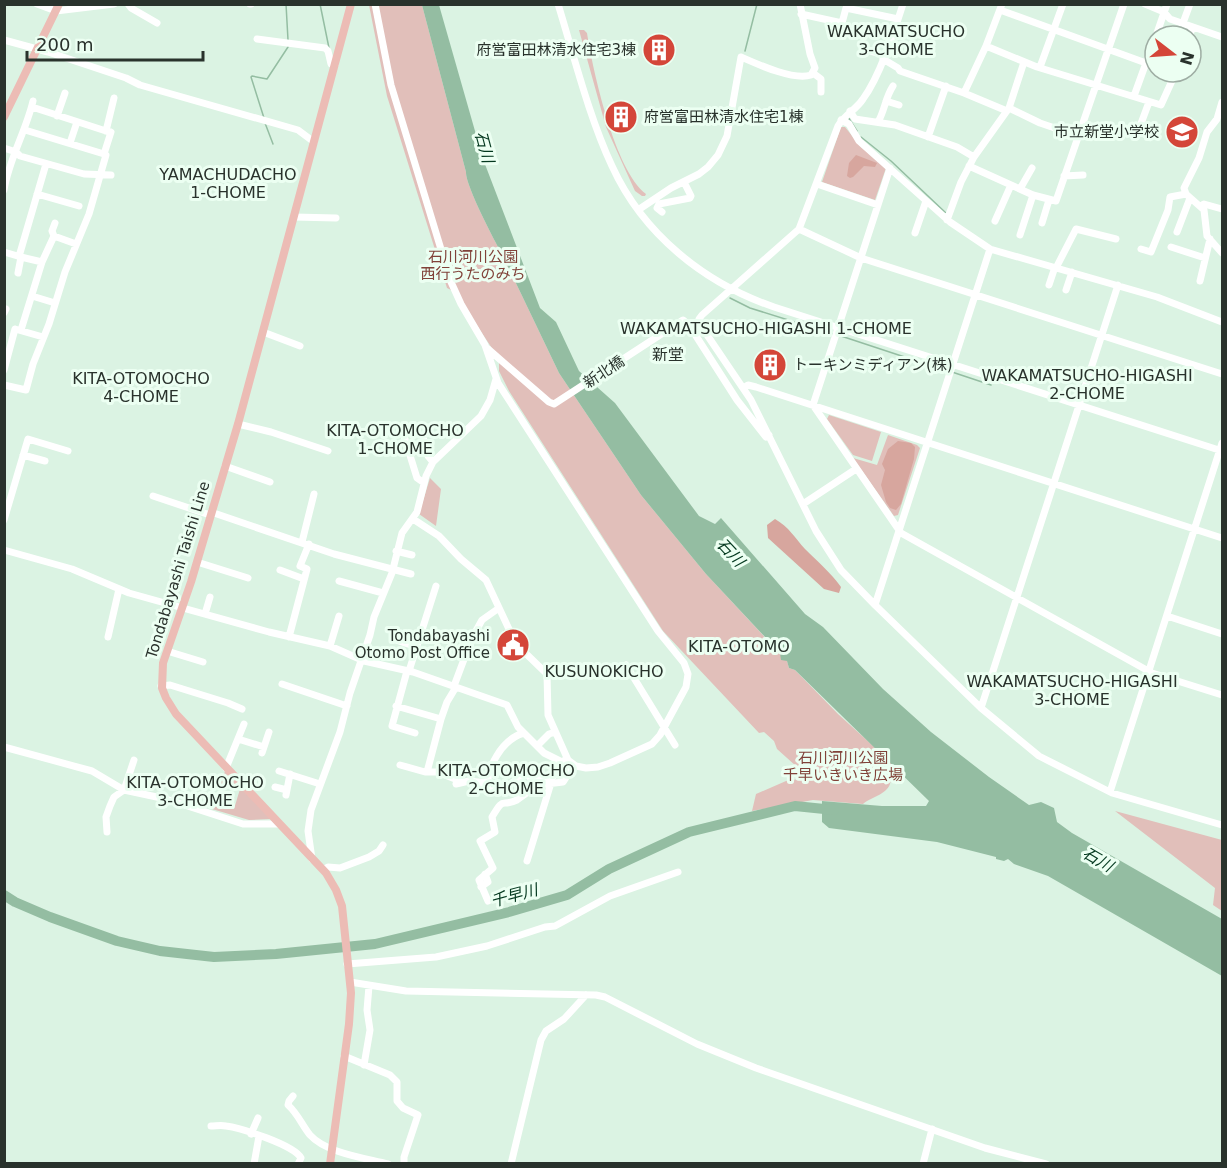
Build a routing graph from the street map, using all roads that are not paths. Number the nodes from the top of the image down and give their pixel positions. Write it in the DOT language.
graph roads {
  1 [pos="37,4"];
  2 [pos="114,4"];
  3 [pos="128,4"];
  4 [pos="351,4"];
  5 [pos="375,4"];
  6 [pos="558,4"];
  7 [pos="800,4"];
  8 [pos="903,4"];
  9 [pos="1063,4"];
  10 [pos="1124,4"];
  11 [pos="1145,4"];
  12 [pos="1167,4"];
  13 [pos="1190,4"];
  14 [pos="1001,7"];
  15 [pos="58,8"];
  16 [pos="1164,12"];
  17 [pos="801,14"];
  18 [pos="898,19"];
  19 [pos="157,22"];
  20 [pos="1183,23"];
  21 [pos="1160,24"];
  22 [pos="1054,29"];
  23 [pos="1203,31"];
  24 [pos="1222,37"];
  25 [pos="257,39"];
  26 [pos="4,40"];
  27 [pos="987,46"];
  28 [pos="1108,49"];
  29 [pos="37,50"];
  30 [pos="866,50"];
  31 [pos="883,57"];
  32 [pos="1024,62"];
  33 [pos="1143,62"];
  34 [pos="335,65"];
  35 [pos="1040,67"];
  36 [pos="1143,71"];
  37 [pos="813,73"];
  38 [pos="1171,84"];
  39 [pos="1095,85"];
  40 [pos="946,86"];
  41 [pos="892,87"];
  42 [pos="821,92"];
  43 [pos="65,93"];
  44 [pos="964,93"];
  45 [pos="1134,96"];
  46 [pos="114,98"];
  47 [pos="886,101"];
  48 [pos="1149,102"];
  49 [pos="1222,102"];
  50 [pos="899,105"];
  51 [pos="1008,109"];
  52 [pos="850,111"];
  53 [pos="4,117"];
  54 [pos="57,117"];
  55 [pos="842,120"];
  56 [pos="77,122"];
  57 [pos="874,122"];
  58 [pos="853,127"];
  59 [pos="25,130"];
  60 [pos="106,131"];
  61 [pos="1078,136"];
  62 [pos="928,137"];
  63 [pos="1136,137"];
  64 [pos="314,142"];
  65 [pos="70,143"];
  66 [pos="4,148"];
  67 [pos="16,152"];
  68 [pos="104,154"];
  69 [pos="974,157"];
  70 [pos="46,164"];
  71 [pos="969,166"];
  72 [pos="891,168"];
  73 [pos="1032,168"];
  74 [pos="101,173"];
  75 [pos="111,175"];
  76 [pos="1083,175"];
  77 [pos="1064,176"];
  78 [pos="684,182"];
  79 [pos="817,184"];
  80 [pos="1011,185"];
  81 [pos="1020,189"];
  82 [pos="4,190"];
  83 [pos="38,194"];
  84 [pos="1033,195"];
  85 [pos="1188,196"];
  86 [pos="1049,200"];
  87 [pos="926,201"];
  88 [pos="878,204"];
  89 [pos="80,206"];
  90 [pos="1201,206"];
  91 [pos="1222,209"];
  92 [pos="638,210"];
  93 [pos="662,212"];
  94 [pos="294,217"];
  95 [pos="336,218"];
  96 [pos="948,218"];
  97 [pos="315,219"];
  98 [pos="995,221"];
  99 [pos="55,223"];
  100 [pos="1042,223"];
  101 [pos="316,228"];
  102 [pos="799,229"];
  103 [pos="1177,232"];
  104 [pos="915,233"];
  105 [pos="1020,235"];
  106 [pos="54,236"];
  107 [pos="1111,240"];
  108 [pos="1210,240"];
  109 [pos="76,244"];
  110 [pos="1171,247"];
  111 [pos="990,249"];
  112 [pos="1141,249"];
  113 [pos="4,252"];
  114 [pos="1222,253"];
  115 [pos="21,255"];
  116 [pos="861,258"];
  117 [pos="1205,258"];
  118 [pos="42,262"];
  119 [pos="1057,266"];
  120 [pos="1072,272"];
  121 [pos="18,273"];
  122 [pos="1200,281"];
  123 [pos="1049,285"];
  124 [pos="1118,285"];
  125 [pos="732,289"];
  126 [pos="1066,290"];
  127 [pos="975,295"];
  128 [pos="32,296"];
  129 [pos="55,303"];
  130 [pos="1222,322"];
  131 [pos="838,327"];
  132 [pos="21,330"];
  133 [pos="263,332"];
  134 [pos="1101,335"];
  135 [pos="43,337"];
  136 [pos="8,341"];
  137 [pos="300,346"];
  138 [pos="487,349"];
  139 [pos="953,364"];
  140 [pos="4,370"];
  141 [pos="1222,374"];
  142 [pos="496,379"];
  143 [pos="4,384"];
  144 [pos="743,388"];
  145 [pos="813,405"];
  146 [pos="1079,405"];
  147 [pos="238,424"];
  148 [pos="769,435"];
  149 [pos="404,436"];
  150 [pos="424,440"];
  151 [pos="928,442"];
  152 [pos="1222,449"];
  153 [pos="68,451"];
  154 [pos="328,451"];
  155 [pos="23,455"];
  156 [pos="45,461"];
  157 [pos="433,462"];
  158 [pos="225,466"];
  159 [pos="856,468"];
  160 [pos="270,482"];
  161 [pos="424,483"];
  162 [pos="1054,483"];
  163 [pos="314,494"];
  164 [pos="153,496"];
  165 [pos="803,504"];
  166 [pos="211,513"];
  167 [pos="413,519"];
  168 [pos="4,520"];
  169 [pos="1195,529"];
  170 [pos="899,530"];
  171 [pos="1222,538"];
  172 [pos="305,543"];
  173 [pos="4,550"];
  174 [pos="396,551"];
  175 [pos="412,555"];
  176 [pos="197,562"];
  177 [pos="392,569"];
  178 [pos="280,570"];
  179 [pos="411,574"];
  180 [pos="248,578"];
  181 [pos="304,579"];
  182 [pos="339,581"];
  183 [pos="436,586"];
  184 [pos="119,589"];
  185 [pos="383,593"];
  186 [pos="210,597"];
  187 [pos="1017,597"];
  188 [pos="875,605"];
  189 [pos="182,608"];
  190 [pos="499,608"];
  191 [pos="205,614"];
  192 [pos="339,616"];
  193 [pos="1167,616"];
  194 [pos="1222,634"];
  195 [pos="108,637"];
  196 [pos="289,637"];
  197 [pos="396,640"];
  198 [pos="330,646"];
  199 [pos="417,647"];
  200 [pos="167,651"];
  201 [pos="363,660"];
  202 [pos="202,662"];
  203 [pos="626,665"];
  204 [pos="408,671"];
  205 [pos="1149,671"];
  206 [pos="282,684"];
  207 [pos="161,686"];
  208 [pos="455,687"];
  209 [pos="1222,695"];
  210 [pos="347,706"];
  211 [pos="396,706"];
  212 [pos="981,708"];
  213 [pos="242,709"];
  214 [pos="441,719"];
  215 [pos="244,724"];
  216 [pos="665,726"];
  217 [pos="269,732"];
  218 [pos="555,732"];
  219 [pos="415,733"];
  220 [pos="524,734"];
  221 [pos="238,739"];
  222 [pos="675,745"];
  223 [pos="537,746"];
  224 [pos="4,747"];
  225 [pos="134,760"];
  226 [pos="564,760"];
  227 [pos="400,765"];
  228 [pos="574,765"];
  229 [pos="226,768"];
  230 [pos="279,771"];
  231 [pos="427,772"];
  232 [pos="290,774"];
  233 [pos="487,783"];
  234 [pos="551,783"];
  235 [pos="320,784"];
  236 [pos="274,787"];
  237 [pos="123,790"];
  238 [pos="503,790"];
  239 [pos="1110,792"];
  240 [pos="504,802"];
  241 [pos="280,824"];
  242 [pos="1222,825"];
  243 [pos="107,832"];
  244 [pos="384,845"];
  245 [pos="312,859"];
  246 [pos="527,861"];
  247 [pos="322,870"];
  248 [pos="678,872"];
  249 [pos="488,901"];
  250 [pos="347,962"];
  251 [pos="350,982"];
  252 [pos="369,986"];
  253 [pos="586,995"];
  254 [pos="344,1056"];
  255 [pos="364,1065"];
  256 [pos="293,1096"];
  257 [pos="258,1118"];
  258 [pos="211,1126"];
  259 [pos="932,1130"];
  260 [pos="251,1134"];
  261 [pos="259,1136"];
  262 [pos="332,1149"];
  263 [pos="1022,1161"];
  264 [pos="254,1164"];
  265 [pos="298,1164"];
  266 [pos="330,1164"];
  267 [pos="388,1164"];
  268 [pos="404,1164"];
  269 [pos="511,1164"];
  270 [pos="923,1164"];
  271 [pos="1046,1164"];
  1 -- 15 [label="street"];
  2 -- 15 [label="street"];
  3 -- 19 [label="street"];
  4 -- 34 [label="main road, Tondabayashi Taishi Line"];
  5 -- 138 [label="street"];
  6 -- 92 [label="street"];
  7 -- 17 [label="street"];
  8 -- 18 [label="street"];
  9 -- 22 [label="street"];
  10 -- 28 [label="street"];
  11 -- 16 [label="street"];
  12 -- 16 [label="street"];
  13 -- 20 [label="street"];
  14 -- 22 [label="street"];
  14 -- 27 [label="street"];
  15 -- 29 [label="main road"];
  16 -- 20 [label="street"];
  16 -- 21 [label="street"];
  17 -- 18 [label="street"];
  17 -- 37 [label="street"];
  18 -- 31 [label="street"];
  22 -- 28 [label="street"];
  22 -- 35 [label="street"];
  23 -- 24 [label="street"];
  25 -- 34 [label="street"];
  26 -- 29 [label="street"];
  27 -- 32 [label="street"];
  27 -- 44 [label="street"];
  28 -- 33 [label="street"];
  28 -- 39 [label="street"];
  29 -- 53 [label="main road"];
  29 -- 64 [label="street"];
  30 -- 31 [label="street"];
  31 -- 40 [label="street"];
  31 -- 52 [label="street"];
  32 -- 35 [label="street"];
  32 -- 51 [label="street"];
  34 -- 64 [label="main road, Tondabayashi Taishi Line"];
  35 -- 39 [label="street"];
  36 -- 45 [label="street"];
  37 -- 42 [label="street"];
  37 -- 78 [label="street"];
  38 -- 48 [label="street"];
  39 -- 45 [label="street"];
  39 -- 61 [label="street"];
  40 -- 44 [label="street"];
  40 -- 62 [label="street"];
  41 -- 47 [label="street"];
  43 -- 54 [label="street"];
  44 -- 51 [label="street"];
  45 -- 48 [label="street"];
  46 -- 60 [label="street"];
  47 -- 50 [label="street"];
  47 -- 57 [label="street"];
  48 -- 63 [label="street"];
  49 -- 85 [label="street"];
  51 -- 61 [label="street"];
  51 -- 69 [label="street"];
  52 -- 55 [label="street"];
  52 -- 57 [label="street"];
  54 -- 56 [label="street"];
  54 -- 59 [label="street"];
  55 -- 58 [label="street"];
  55 -- 79 [label="street"];
  56 -- 60 [label="street"];
  56 -- 65 [label="street"];
  57 -- 58 [label="street"];
  57 -- 62 [label="street"];
  58 -- 72 [label="street"];
  59 -- 65 [label="street"];
  59 -- 67 [label="street"];
  60 -- 68 [label="street"];
  61 -- 77 [label="street"];
  62 -- 69 [label="street"];
  64 -- 94 [label="main road, Tondabayashi Taishi Line"];
  65 -- 68 [label="street"];
  66 -- 67 [label="street"];
  67 -- 70 [label="street"];
  67 -- 82 [label="street"];
  68 -- 74 [label="street"];
  69 -- 71 [label="street"];
  70 -- 74 [label="street"];
  70 -- 83 [label="street"];
  71 -- 80 [label="street"];
  71 -- 96 [label="street"];
  72 -- 87 [label="street"];
  72 -- 88 [label="street"];
  73 -- 81 [label="street"];
  74 -- 75 [label="street"];
  74 -- 109 [label="street"];
  76 -- 77 [label="street"];
  77 -- 86 [label="street"];
  78 -- 92 [label="street"];
  78 -- 93 [label="street"];
  79 -- 88 [label="street"];
  79 -- 102 [label="street"];
  80 -- 81 [label="street"];
  80 -- 98 [label="street"];
  81 -- 84 [label="street"];
  83 -- 89 [label="street"];
  83 -- 115 [label="street"];
  84 -- 86 [label="street"];
  84 -- 105 [label="street"];
  85 -- 90 [label="street"];
  85 -- 103 [label="street"];
  85 -- 112 [label="street"];
  86 -- 100 [label="street"];
  87 -- 96 [label="street"];
  87 -- 104 [label="street"];
  88 -- 116 [label="street"];
  90 -- 91 [label="street"];
  90 -- 108 [label="street"];
  92 -- 125 [label="street"];
  94 -- 97 [label="street"];
  94 -- 133 [label="main road, Tondabayashi Taishi Line"];
  95 -- 97 [label="street"];
  96 -- 111 [label="street"];
  97 -- 101 [label="street"];
  99 -- 106 [label="street"];
  102 -- 116 [label="street"];
  102 -- 125 [label="street"];
  106 -- 109 [label="street"];
  106 -- 118 [label="street"];
  107 -- 119 [label="street"];
  108 -- 114 [label="street"];
  108 -- 117 [label="street"];
  109 -- 129 [label="street"];
  110 -- 117 [label="street"];
  111 -- 119 [label="street"];
  111 -- 127 [label="street"];
  113 -- 115 [label="street"];
  115 -- 118 [label="street"];
  115 -- 121 [label="street"];
  116 -- 127 [label="street"];
  116 -- 131 [label="street"];
  117 -- 122 [label="street"];
  118 -- 128 [label="street"];
  119 -- 120 [label="street"];
  119 -- 123 [label="street"];
  120 -- 124 [label="street"];
  120 -- 126 [label="street"];
  124 -- 130 [label="street"];
  124 -- 134 [label="street"];
  125 -- 131 [label="street"];
  125 -- 144 [label="street"];
  127 -- 134 [label="street"];
  127 -- 139 [label="street"];
  128 -- 129 [label="street"];
  128 -- 132 [label="street"];
  129 -- 135 [label="street"];
  131 -- 139 [label="street"];
  131 -- 145 [label="street"];
  132 -- 135 [label="street"];
  132 -- 136 [label="street"];
  133 -- 137 [label="street"];
  133 -- 147 [label="main road, Tondabayashi Taishi Line"];
  134 -- 141 [label="street"];
  134 -- 146 [label="street"];
  135 -- 143 [label="street"];
  136 -- 140 [label="street"];
  138 -- 142 [label="street"];
  138 -- 148 [label="street, 新北橋"];
  139 -- 146 [label="street"];
  139 -- 151 [label="street"];
  142 -- 157 [label="street"];
  142 -- 216 [label="street"];
  144 -- 145 [label="street"];
  144 -- 148 [label="street"];
  145 -- 151 [label="street"];
  145 -- 159 [label="street"];
  146 -- 152 [label="street"];
  146 -- 162 [label="street"];
  147 -- 154 [label="street"];
  147 -- 158 [label="main road, Tondabayashi Taishi Line"];
  148 -- 165 [label="street"];
  149 -- 161 [label="street"];
  150 -- 157 [label="street"];
  151 -- 162 [label="street"];
  151 -- 170 [label="street"];
  152 -- 169 [label="street"];
  153 -- 155 [label="street"];
  155 -- 156 [label="street"];
  155 -- 168 [label="street"];
  157 -- 161 [label="street"];
  158 -- 160 [label="street"];
  158 -- 166 [label="main road, Tondabayashi Taishi Line"];
  159 -- 165 [label="street"];
  159 -- 170 [label="street"];
  161 -- 167 [label="street"];
  162 -- 169 [label="street"];
  162 -- 187 [label="street"];
  163 -- 172 [label="street"];
  164 -- 166 [label="street"];
  165 -- 188 [label="street"];
  166 -- 172 [label="street"];
  166 -- 176 [label="main road, Tondabayashi Taishi Line"];
  167 -- 174 [label="street"];
  167 -- 190 [label="street"];
  169 -- 171 [label="street"];
  169 -- 193 [label="street"];
  170 -- 187 [label="street"];
  170 -- 188 [label="street"];
  172 -- 177 [label="street"];
  172 -- 181 [label="street"];
  173 -- 184 [label="street"];
  174 -- 175 [label="street"];
  174 -- 177 [label="street"];
  176 -- 180 [label="street"];
  176 -- 189 [label="main road, Tondabayashi Taishi Line"];
  177 -- 179 [label="street"];
  177 -- 185 [label="street"];
  178 -- 181 [label="street"];
  181 -- 196 [label="street"];
  182 -- 185 [label="street"];
  183 -- 199 [label="street"];
  184 -- 189 [label="street"];
  184 -- 195 [label="street"];
  185 -- 201 [label="street"];
  186 -- 191 [label="street"];
  187 -- 205 [label="street"];
  187 -- 212 [label="street"];
  188 -- 212 [label="street"];
  189 -- 191 [label="street"];
  189 -- 200 [label="main road, Tondabayashi Taishi Line"];
  190 -- 208 [label="street"];
  190 -- 218 [label="street"];
  191 -- 196 [label="street"];
  192 -- 198 [label="street"];
  193 -- 194 [label="street"];
  193 -- 205 [label="street"];
  196 -- 198 [label="street"];
  197 -- 199 [label="street"];
  198 -- 201 [label="street"];
  199 -- 204 [label="street"];
  200 -- 202 [label="street"];
  200 -- 207 [label="main road, Tondabayashi Taishi Line"];
  201 -- 204 [label="street"];
  201 -- 210 [label="street"];
  203 -- 216 [label="street"];
  204 -- 208 [label="street"];
  204 -- 211 [label="street"];
  205 -- 209 [label="street"];
  205 -- 239 [label="street"];
  206 -- 210 [label="street"];
  207 -- 213 [label="street"];
  207 -- 229 [label="main road"];
  208 -- 214 [label="street"];
  208 -- 220 [label="street"];
  210 -- 235 [label="street"];
  211 -- 214 [label="street"];
  211 -- 219 [label="street"];
  212 -- 239 [label="street"];
  214 -- 231 [label="street"];
  215 -- 221 [label="street"];
  216 -- 222 [label="street"];
  216 -- 228 [label="street"];
  217 -- 221 [label="street"];
  218 -- 223 [label="street"];
  218 -- 226 [label="street"];
  220 -- 223 [label="street"];
  220 -- 233 [label="street"];
  221 -- 229 [label="street"];
  223 -- 226 [label="street"];
  224 -- 237 [label="street"];
  225 -- 237 [label="street"];
  226 -- 228 [label="street"];
  226 -- 238 [label="street"];
  227 -- 231 [label="street"];
  228 -- 234 [label="street"];
  229 -- 241 [label="main road"];
  230 -- 232 [label="street"];
  231 -- 233 [label="street"];
  232 -- 235 [label="street"];
  232 -- 236 [label="street"];
  233 -- 238 [label="street"];
  234 -- 240 [label="street"];
  234 -- 246 [label="street"];
  235 -- 245 [label="street"];
  237 -- 241 [label="street"];
  237 -- 243 [label="street"];
  238 -- 240 [label="street"];
  239 -- 242 [label="street"];
  240 -- 249 [label="street"];
  241 -- 245 [label="main road"];
  244 -- 247 [label="street"];
  245 -- 247 [label="main road"];
  247 -- 250 [label="main road"];
  248 -- 250 [label="street"];
  250 -- 251 [label="main road"];
  251 -- 252 [label="street"];
  251 -- 254 [label="main road"];
  252 -- 253 [label="street"];
  252 -- 255 [label="street"];
  253 -- 259 [label="street"];
  253 -- 269 [label="street"];
  254 -- 255 [label="street"];
  254 -- 262 [label="main road"];
  255 -- 268 [label="street"];
  256 -- 262 [label="street"];
  257 -- 260 [label="street"];
  258 -- 260 [label="street"];
  259 -- 263 [label="street"];
  259 -- 270 [label="street"];
  260 -- 261 [label="street"];
  261 -- 264 [label="street"];
  261 -- 265 [label="street"];
  262 -- 266 [label="main road"];
  262 -- 267 [label="street"];
  263 -- 271 [label="street"];
}
